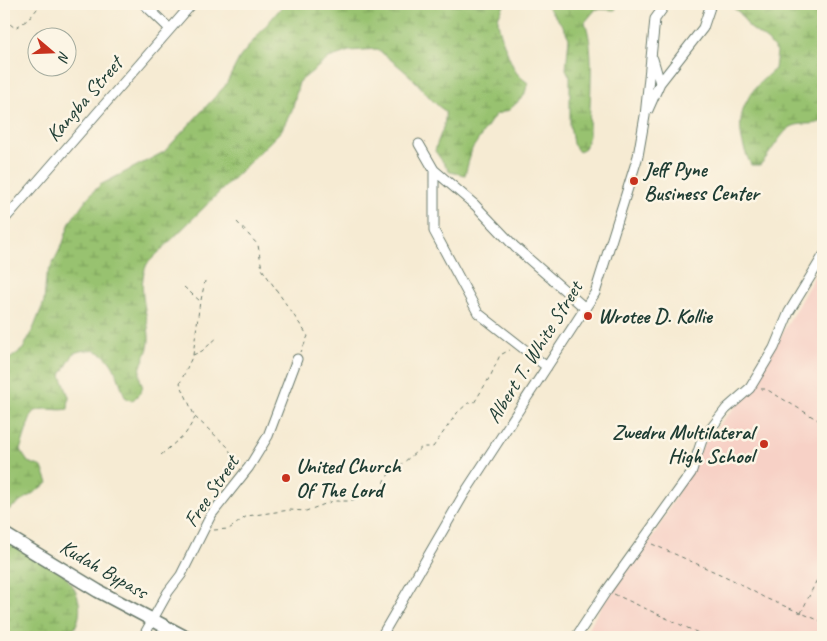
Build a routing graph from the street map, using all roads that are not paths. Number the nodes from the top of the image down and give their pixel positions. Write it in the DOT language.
graph roads {
  1 [pos="144,4"];
  2 [pos="192,4"];
  3 [pos="666,4"];
  4 [pos="711,4"];
  5 [pos="170,29"];
  6 [pos="652,56"];
  7 [pos="660,82"];
  8 [pos="645,116"];
  9 [pos="419,144"];
  10 [pos="434,170"];
  11 [pos="4,220"];
  12 [pos="823,256"];
  13 [pos="585,308"];
  14 [pos="297,359"];
  15 [pos="547,367"];
  16 [pos="4,534"];
  17 [pos="152,619"];
  18 [pos="143,637"];
  19 [pos="185,637"];
  20 [pos="381,637"];
  21 [pos="576,637"];
  1 -- 5 [label="street"];
  2 -- 5 [label="street, Kangba Street"];
  3 -- 6 [label="street, Albert T. White Street"];
  4 -- 7 [label="street"];
  5 -- 11 [label="street, Kangba Street"];
  6 -- 7 [label="street"];
  6 -- 8 [label="street, Albert T. White Street"];
  7 -- 8 [label="street"];
  8 -- 13 [label="street, Albert T. White Street"];
  9 -- 10 [label="street"];
  10 -- 13 [label="street"];
  10 -- 15 [label="street"];
  12 -- 21 [label="street"];
  13 -- 15 [label="street, Albert T. White Street"];
  14 -- 17 [label="street, Free Street"];
  15 -- 20 [label="street, Albert T. White Street"];
  16 -- 17 [label="street, Kudah Bypass"];
  17 -- 18 [label="street, Free Street"];
  17 -- 19 [label="street, Kudah Bypass"];
}
